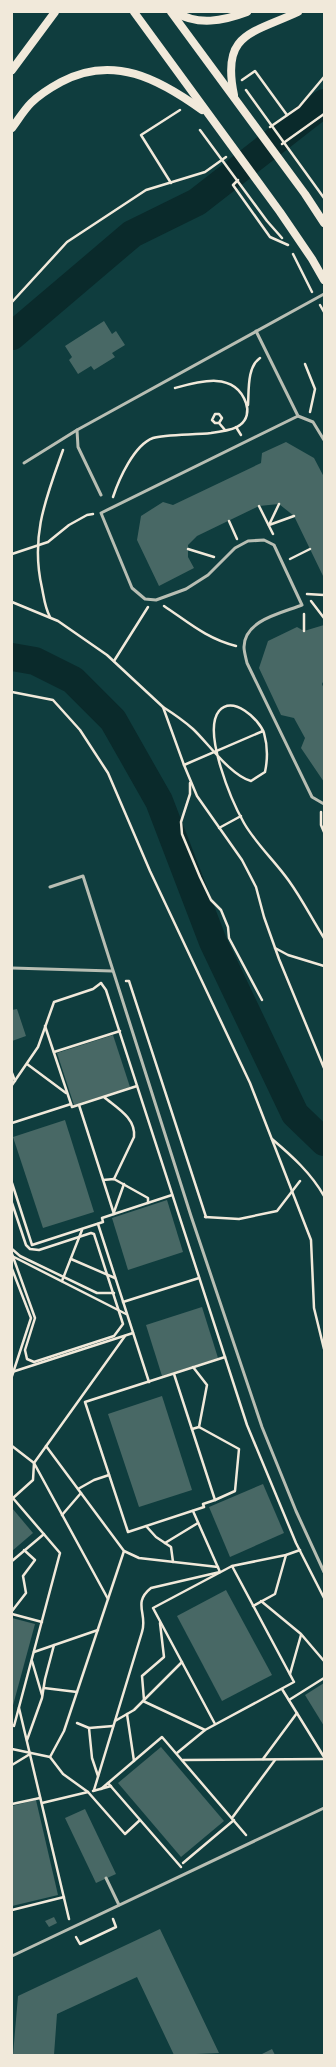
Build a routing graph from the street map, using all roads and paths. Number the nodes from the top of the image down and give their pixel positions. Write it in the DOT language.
graph roads {
  1 [pos="55,12"];
  2 [pos="134,12"];
  3 [pos="171,12"];
  4 [pos="175,12"];
  5 [pos="247,12"];
  6 [pos="298,12"];
  7 [pos="12,70"];
  8 [pos="324,77"];
  9 [pos="240,81"];
  10 [pos="249,95"];
  11 [pos="237,100"];
  12 [pos="180,110"];
  13 [pos="287,115"];
  14 [pos="211,117"];
  15 [pos="12,128"];
  16 [pos="268,128"];
  17 [pos="200,130"];
  18 [pos="230,154"];
  19 [pos="171,182"];
  20 [pos="324,192"];
  21 [pos="323,197"];
  22 [pos="324,223"];
  23 [pos="324,280"];
  24 [pos="324,294"];
  25 [pos="316,298"];
  26 [pos="12,302"];
  27 [pos="324,312"];
  28 [pos="256,330"];
  29 [pos="268,355"];
  30 [pos="305,364"];
  31 [pos="173,388"];
  32 [pos="248,408"];
  33 [pos="298,416"];
  34 [pos="308,420"];
  35 [pos="219,423"];
  36 [pos="77,430"];
  37 [pos="225,431"];
  38 [pos="324,440"];
  39 [pos="64,449"];
  40 [pos="24,463"];
  41 [pos="101,495"];
  42 [pos="279,504"];
  43 [pos="112,507"];
  44 [pos="101,513"];
  45 [pos="294,516"];
  46 [pos="229,521"];
  47 [pos="37,544"];
  48 [pos="239,546"];
  49 [pos="188,549"];
  50 [pos="310,549"];
  51 [pos="12,554"];
  52 [pos="224,559"];
  53 [pos="282,563"];
  54 [pos="156,600"];
  55 [pos="12,602"];
  56 [pos="50,618"];
  57 [pos="244,647"];
  58 [pos="114,661"];
  59 [pos="12,692"];
  60 [pos="163,707"];
  61 [pos="263,731"];
  62 [pos="216,751"];
  63 [pos="184,765"];
  64 [pos="190,780"];
  65 [pos="323,804"];
  66 [pos="241,816"];
  67 [pos="219,828"];
  68 [pos="324,832"];
  69 [pos="50,887"];
  70 [pos="324,938"];
  71 [pos="275,947"];
  72 [pos="324,966"];
  73 [pos="12,968"];
  74 [pos="112,971"];
  75 [pos="98,980"];
  76 [pos="129,981"];
  77 [pos="101,983"];
  78 [pos="262,1000"];
  79 [pos="45,1026"];
  80 [pos="130,1028"];
  81 [pos="119,1031"];
  82 [pos="54,1052"];
  83 [pos="27,1064"];
  84 [pos="324,1068"];
  85 [pos="12,1073"];
  86 [pos="15,1081"];
  87 [pos="12,1085"];
  88 [pos="137,1086"];
  89 [pos="67,1094"];
  90 [pos="104,1097"];
  91 [pos="71,1104"];
  92 [pos="79,1105"];
  93 [pos="12,1123"];
  94 [pos="271,1138"];
  95 [pos="114,1178"];
  96 [pos="103,1180"];
  97 [pos="300,1181"];
  98 [pos="12,1183"];
  99 [pos="124,1184"];
  100 [pos="292,1191"];
  101 [pos="172,1195"];
  102 [pos="324,1196"];
  103 [pos="12,1203"];
  104 [pos="148,1203"];
  105 [pos="114,1214"];
  106 [pos="179,1215"];
  107 [pos="191,1216"];
  108 [pos="206,1217"];
  109 [pos="98,1224"];
  110 [pos="83,1229"];
  111 [pos="80,1236"];
  112 [pos="12,1249"];
  113 [pos="12,1256"];
  114 [pos="25,1258"];
  115 [pos="18,1259"];
  116 [pos="71,1259"];
  117 [pos="16,1266"];
  118 [pos="12,1268"];
  119 [pos="108,1275"];
  120 [pos="64,1277"];
  121 [pos="115,1278"];
  122 [pos="199,1278"];
  123 [pos="62,1281"];
  124 [pos="114,1294"];
  125 [pos="123,1302"];
  126 [pos="119,1310"];
  127 [pos="127,1314"];
  128 [pos="133,1333"];
  129 [pos="125,1336"];
  130 [pos="324,1349"];
  131 [pos="225,1357"];
  132 [pos="193,1367"];
  133 [pos="13,1372"];
  134 [pos="174,1374"];
  135 [pos="12,1376"];
  136 [pos="149,1382"];
  137 [pos="199,1426"];
  138 [pos="192,1429"];
  139 [pos="12,1446"];
  140 [pos="46,1446"];
  141 [pos="34,1463"];
  142 [pos="109,1475"];
  143 [pos="78,1489"];
  144 [pos="81,1493"];
  145 [pos="13,1497"];
  146 [pos="215,1500"];
  147 [pos="193,1511"];
  148 [pos="62,1514"];
  149 [pos="198,1523"];
  150 [pos="146,1526"];
  151 [pos="44,1534"];
  152 [pos="165,1543"];
  153 [pos="24,1550"];
  154 [pos="300,1550"];
  155 [pos="124,1552"];
  156 [pos="286,1555"];
  157 [pos="12,1561"];
  158 [pos="173,1562"];
  159 [pos="232,1566"];
  160 [pos="218,1567"];
  161 [pos="220,1572"];
  162 [pos="324,1572"];
  163 [pos="324,1598"];
  164 [pos="108,1599"];
  165 [pos="261,1601"];
  166 [pos="253,1606"];
  167 [pos="12,1611"];
  168 [pos="12,1614"];
  169 [pos="160,1620"];
  170 [pos="42,1622"];
  171 [pos="98,1630"];
  172 [pos="301,1634"];
  173 [pos="54,1644"];
  174 [pos="34,1652"];
  175 [pos="32,1660"];
  176 [pos="324,1661"];
  177 [pos="182,1662"];
  178 [pos="290,1675"];
  179 [pos="324,1678"];
  180 [pos="44,1688"];
  181 [pos="282,1688"];
  182 [pos="77,1692"];
  183 [pos="42,1698"];
  184 [pos="144,1700"];
  185 [pos="289,1700"];
  186 [pos="19,1707"];
  187 [pos="297,1713"];
  188 [pos="127,1714"];
  189 [pos="115,1721"];
  190 [pos="78,1723"];
  191 [pos="215,1724"];
  192 [pos="12,1725"];
  193 [pos="113,1726"];
  194 [pos="90,1728"];
  195 [pos="205,1730"];
  196 [pos="27,1741"];
  197 [pos="12,1749"];
  198 [pos="177,1753"];
  199 [pos="30,1754"];
  200 [pos="50,1757"];
  201 [pos="324,1758"];
  202 [pos="182,1760"];
  203 [pos="263,1760"];
  204 [pos="275,1760"];
  205 [pos="134,1761"];
  206 [pos="12,1765"];
  207 [pos="98,1777"];
  208 [pos="108,1783"];
  209 [pos="111,1786"];
  210 [pos="101,1789"];
  211 [pos="94,1790"];
  212 [pos="88,1792"];
  213 [pos="40,1798"];
  214 [pos="42,1803"];
  215 [pos="12,1804"];
  216 [pos="324,1808"];
  217 [pos="233,1819"];
  218 [pos="140,1820"];
  219 [pos="246,1835"];
  220 [pos="180,1866"];
  221 [pos="186,1873"];
  222 [pos="106,1878"];
  223 [pos="64,1897"];
  224 [pos="119,1905"];
  225 [pos="12,1910"];
  226 [pos="120,1916"];
  227 [pos="71,1928"];
  228 [pos="12,1956"];
  1 -- 7 [label="main road"];
  2 -- 14 [label="main road"];
  3 -- 11 [label="main road"];
  4 -- 5 [label="main road"];
  6 -- 11 [label="main road"];
  8 -- 13 [label="path"];
  9 -- 13 [label="path"];
  10 -- 21 [label="path"];
  11 -- 22 [label="main road"];
  12 -- 19 [label="path"];
  13 -- 16 [label="path"];
  14 -- 15 [label="main road"];
  14 -- 23 [label="main road"];
  17 -- 25 [label="path"];
  18 -- 19 [label="path"];
  19 -- 26 [label="path"];
  20 -- 21 [label="path"];
  24 -- 25 [label="lane"];
  25 -- 27 [label="path"];
  25 -- 28 [label="lane"];
  28 -- 29 [label="lane"];
  28 -- 36 [label="lane"];
  29 -- 32 [label="path"];
  29 -- 33 [label="lane"];
  30 -- 34 [label="path"];
  31 -- 32 [label="path"];
  32 -- 37 [label="path"];
  33 -- 34 [label="lane"];
  33 -- 43 [label="lane"];
  34 -- 38 [label="lane"];
  35 -- 37 [label="path"];
  36 -- 40 [label="lane"];
  36 -- 41 [label="lane"];
  37 -- 43 [label="path"];
  39 -- 47 [label="path"];
  42 -- 45 [label="path"];
  43 -- 44 [label="lane"];
  44 -- 47 [label="path"];
  44 -- 54 [label="lane"];
  46 -- 48 [label="path"];
  47 -- 51 [label="path"];
  47 -- 56 [label="path"];
  48 -- 52 [label="lane"];
  48 -- 53 [label="lane"];
  49 -- 52 [label="path"];
  50 -- 53 [label="path"];
  52 -- 54 [label="lane"];
  53 -- 57 [label="lane"];
  54 -- 57 [label="path"];
  54 -- 58 [label="path"];
  55 -- 56 [label="path"];
  56 -- 58 [label="path"];
  57 -- 65 [label="lane"];
  58 -- 60 [label="path"];
  59 -- 94 [label="path"];
  60 -- 62 [label="path"];
  60 -- 63 [label="path"];
  61 -- 62 [label="path"];
  61 -- 62 [label="path"];
  61 -- 62 [label="path"];
  62 -- 63 [label="path"];
  62 -- 66 [label="path"];
  63 -- 64 [label="path"];
  64 -- 67 [label="path"];
  64 -- 78 [label="path"];
  65 -- 68 [label="path"];
  66 -- 67 [label="path"];
  66 -- 70 [label="path"];
  67 -- 71 [label="path"];
  69 -- 74 [label="lane"];
  71 -- 72 [label="path"];
  71 -- 84 [label="path"];
  73 -- 74 [label="lane"];
  74 -- 80 [label="lane"];
  75 -- 77 [label="path"];
  76 -- 108 [label="path"];
  77 -- 79 [label="path"];
  77 -- 81 [label="path"];
  79 -- 82 [label="path"];
  79 -- 83 [label="path"];
  80 -- 81 [label="path"];
  80 -- 107 [label="lane"];
  81 -- 82 [label="path"];
  81 -- 88 [label="path"];
  82 -- 89 [label="path"];
  83 -- 86 [label="path"];
  83 -- 89 [label="path"];
  85 -- 86 [label="path"];
  86 -- 87 [label="path"];
  88 -- 90 [label="path"];
  88 -- 101 [label="path"];
  89 -- 91 [label="path"];
  90 -- 92 [label="path"];
  90 -- 95 [label="path"];
  91 -- 92 [label="path"];
  91 -- 93 [label="path"];
  92 -- 96 [label="path"];
  94 -- 100 [label="path"];
  94 -- 102 [label="path"];
  95 -- 96 [label="path"];
  95 -- 99 [label="path"];
  96 -- 105 [label="path"];
  97 -- 100 [label="path"];
  98 -- 110 [label="path"];
  99 -- 104 [label="path"];
  99 -- 105 [label="path"];
  100 -- 108 [label="path"];
  100 -- 130 [label="path"];
  101 -- 104 [label="path"];
  101 -- 106 [label="path"];
  103 -- 111 [label="path"];
  104 -- 105 [label="path"];
  105 -- 109 [label="path"];
  106 -- 107 [label="path"];
  106 -- 122 [label="path"];
  107 -- 108 [label="path"];
  107 -- 162 [label="lane"];
  109 -- 110 [label="path"];
  109 -- 121 [label="path"];
  110 -- 111 [label="path"];
  111 -- 116 [label="path"];
  111 -- 119 [label="path"];
  112 -- 114 [label="path"];
  113 -- 115 [label="path"];
  113 -- 117 [label="path"];
  114 -- 115 [label="path"];
  114 -- 120 [label="path"];
  115 -- 117 [label="path"];
  115 -- 123 [label="path"];
  116 -- 119 [label="path"];
  116 -- 120 [label="path"];
  117 -- 126 [label="path"];
  118 -- 133 [label="path"];
  119 -- 121 [label="path"];
  119 -- 124 [label="path"];
  120 -- 123 [label="path"];
  120 -- 124 [label="path"];
  121 -- 125 [label="path"];
  122 -- 125 [label="path"];
  122 -- 131 [label="path"];
  123 -- 126 [label="path"];
  124 -- 126 [label="path"];
  125 -- 127 [label="path"];
  126 -- 127 [label="path"];
  127 -- 128 [label="path"];
  128 -- 129 [label="path"];
  128 -- 136 [label="path"];
  129 -- 133 [label="path"];
  129 -- 140 [label="path"];
  131 -- 132 [label="path"];
  131 -- 154 [label="path"];
  132 -- 134 [label="path"];
  132 -- 137 [label="path"];
  133 -- 135 [label="path"];
  134 -- 136 [label="path"];
  134 -- 138 [label="path"];
  136 -- 142 [label="path"];
  137 -- 138 [label="path"];
  137 -- 146 [label="path"];
  138 -- 146 [label="path"];
  139 -- 141 [label="path"];
  140 -- 141 [label="path"];
  140 -- 143 [label="path"];
  141 -- 145 [label="path"];
  141 -- 148 [label="path"];
  142 -- 143 [label="path"];
  142 -- 150 [label="path"];
  143 -- 144 [label="path"];
  144 -- 148 [label="path"];
  144 -- 155 [label="path"];
  145 -- 151 [label="path"];
  146 -- 147 [label="path"];
  147 -- 149 [label="path"];
  147 -- 150 [label="path"];
  148 -- 164 [label="path"];
  149 -- 152 [label="path"];
  149 -- 160 [label="path"];
  150 -- 152 [label="path"];
  151 -- 153 [label="path"];
  151 -- 170 [label="path"];
  152 -- 158 [label="path"];
  153 -- 157 [label="path"];
  153 -- 167 [label="path"];
  154 -- 156 [label="path"];
  154 -- 163 [label="path"];
  155 -- 158 [label="path"];
  155 -- 164 [label="path"];
  156 -- 159 [label="path"];
  156 -- 165 [label="path"];
  158 -- 160 [label="path"];
  159 -- 161 [label="path"];
  159 -- 166 [label="path"];
  160 -- 161 [label="path"];
  161 -- 169 [label="path"];
  161 -- 189 [label="path"];
  164 -- 171 [label="path"];
  165 -- 166 [label="path"];
  165 -- 172 [label="path"];
  166 -- 178 [label="path"];
  168 -- 170 [label="path"];
  169 -- 177 [label="path"];
  169 -- 184 [label="path"];
  170 -- 174 [label="path"];
  171 -- 173 [label="path"];
  171 -- 182 [label="path"];
  172 -- 176 [label="path"];
  172 -- 178 [label="path"];
  173 -- 174 [label="path"];
  173 -- 180 [label="path"];
  174 -- 175 [label="path"];
  175 -- 183 [label="path"];
  175 -- 186 [label="path"];
  177 -- 184 [label="path"];
  177 -- 191 [label="path"];
  178 -- 181 [label="path"];
  179 -- 185 [label="path"];
  180 -- 182 [label="path"];
  180 -- 183 [label="path"];
  181 -- 185 [label="path"];
  181 -- 191 [label="path"];
  182 -- 200 [label="path"];
  183 -- 196 [label="path"];
  184 -- 188 [label="path"];
  184 -- 195 [label="path"];
  185 -- 187 [label="path"];
  186 -- 192 [label="path"];
  186 -- 196 [label="path"];
  187 -- 201 [label="path"];
  187 -- 203 [label="path"];
  188 -- 189 [label="path"];
  188 -- 205 [label="path"];
  189 -- 193 [label="path"];
  190 -- 194 [label="path"];
  191 -- 195 [label="path"];
  193 -- 194 [label="path"];
  193 -- 207 [label="path"];
  194 -- 207 [label="path"];
  195 -- 198 [label="path"];
  196 -- 199 [label="path"];
  197 -- 199 [label="path"];
  198 -- 202 [label="path"];
  198 -- 205 [label="path"];
  199 -- 200 [label="path"];
  199 -- 206 [label="path"];
  199 -- 213 [label="path"];
  200 -- 212 [label="path"];
  201 -- 204 [label="path"];
  202 -- 203 [label="path"];
  202 -- 217 [label="path"];
  203 -- 204 [label="path"];
  204 -- 217 [label="path"];
  205 -- 208 [label="path"];
  207 -- 211 [label="path"];
  208 -- 209 [label="path"];
  208 -- 210 [label="path"];
  209 -- 210 [label="path"];
  209 -- 218 [label="path"];
  210 -- 211 [label="path"];
  211 -- 212 [label="path"];
  212 -- 214 [label="path"];
  212 -- 218 [label="path"];
  213 -- 214 [label="path"];
  213 -- 215 [label="path"];
  214 -- 223 [label="path"];
  216 -- 221 [label="lane"];
  217 -- 219 [label="path"];
  217 -- 220 [label="path"];
  218 -- 220 [label="path"];
  220 -- 221 [label="path"];
  221 -- 224 [label="lane"];
  222 -- 224 [label="lane"];
  223 -- 225 [label="path"];
  223 -- 227 [label="path"];
  224 -- 227 [label="lane"];
  226 -- 227 [label="path"];
  227 -- 228 [label="lane"];
}
